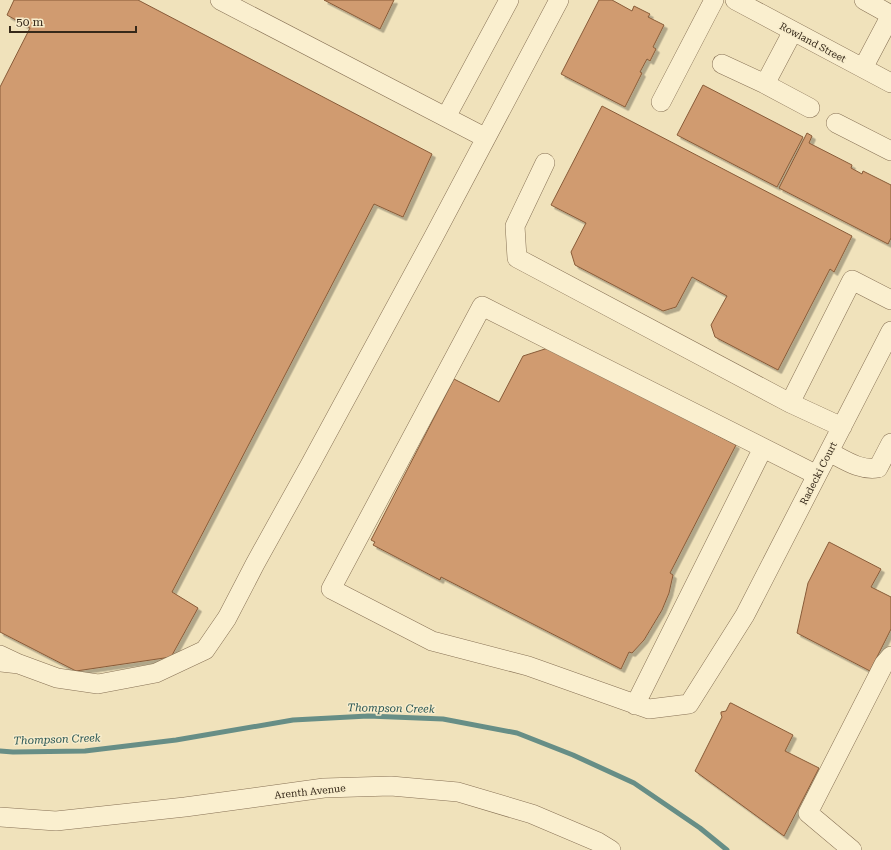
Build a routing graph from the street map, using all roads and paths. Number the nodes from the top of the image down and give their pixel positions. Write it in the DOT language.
graph roads {
  1 [pos="220,0"];
  2 [pos="509,0"];
  3 [pos="559,0"];
  4 [pos="714,0"];
  5 [pos="735,0"];
  6 [pos="864,0"];
  7 [pos="891,15"];
  8 [pos="793,31"];
  9 [pos="722,64"];
  10 [pos="863,68"];
  11 [pos="891,83"];
  12 [pos="765,84"];
  13 [pos="662,102"];
  14 [pos="810,108"];
  15 [pos="446,118"];
  16 [pos="836,123"];
  17 [pos="486,138"];
  18 [pos="890,147"];
  19 [pos="545,163"];
  20 [pos="891,300"];
  21 [pos="891,331"];
  22 [pos="790,402"];
  23 [pos="842,427"];
  24 [pos="891,443"];
  25 [pos="764,448"];
  26 [pos="829,452"];
  27 [pos="817,475"];
  28 [pos="0,655"];
  29 [pos="888,660"];
  30 [pos="0,662"];
  31 [pos="19,664"];
  32 [pos="635,705"];
  33 [pos="0,817"];
  34 [pos="611,850"];
  35 [pos="852,850"];
  1 -- 15 [label="street"];
  2 -- 15 [label="street"];
  3 -- 17 [label="street"];
  4 -- 13 [label="street"];
  5 -- 8 [label="street, Rowland Street"];
  6 -- 7 [label="street"];
  7 -- 10 [label="street"];
  8 -- 10 [label="street, Rowland Street"];
  8 -- 12 [label="street"];
  9 -- 12 [label="street"];
  10 -- 11 [label="street, Rowland Street"];
  12 -- 14 [label="street"];
  15 -- 17 [label="street"];
  16 -- 18 [label="street"];
  17 -- 31 [label="street"];
  19 -- 22 [label="street"];
  20 -- 22 [label="street"];
  21 -- 23 [label="street, Radecki Court"];
  22 -- 23 [label="street"];
  23 -- 26 [label="street, Radecki Court"];
  24 -- 26 [label="street"];
  25 -- 27 [label="street"];
  25 -- 32 [label="street"];
  25 -- 32 [label="street"];
  26 -- 27 [label="street, Radecki Court"];
  27 -- 32 [label="street, Radecki Court"];
  28 -- 31 [label="street"];
  29 -- 35 [label="street"];
  30 -- 31 [label="street"];
  33 -- 34 [label="street, Arenth Avenue"];
}
